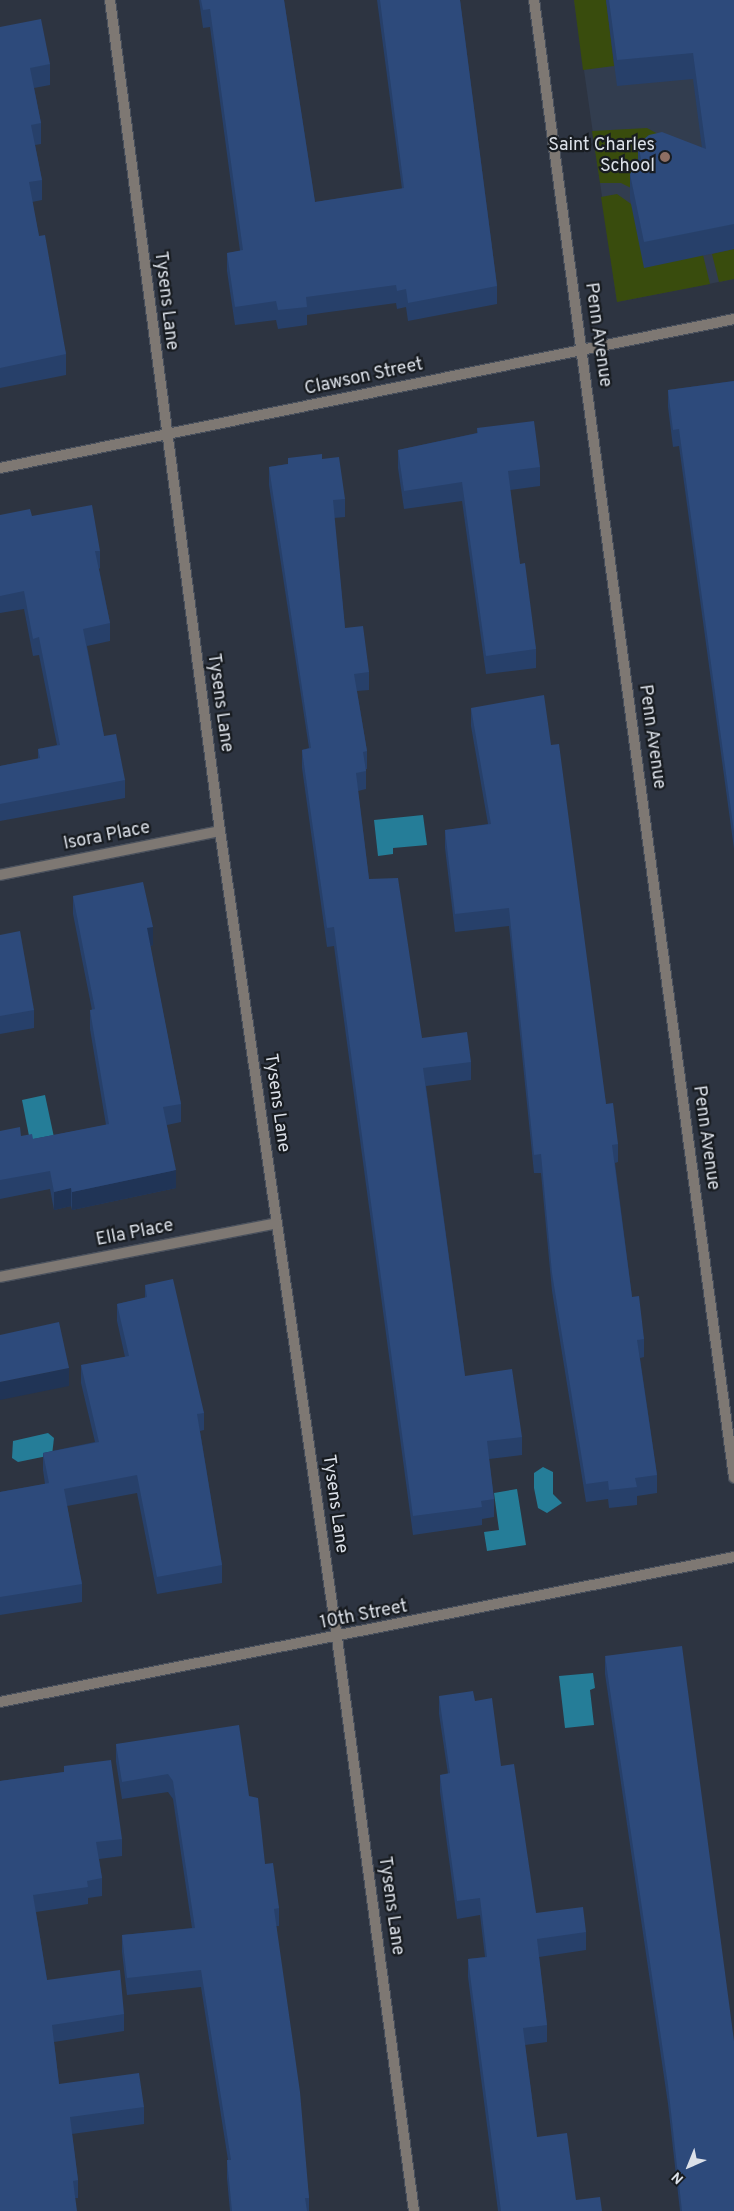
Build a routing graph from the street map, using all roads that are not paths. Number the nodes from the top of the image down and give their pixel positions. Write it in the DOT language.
graph roads {
  1 [pos="110,0"];
  2 [pos="534,0"];
  3 [pos="734,320"];
  4 [pos="582,350"];
  5 [pos="166,434"];
  6 [pos="0,468"];
  7 [pos="220,831"];
  8 [pos="0,875"];
  9 [pos="277,1223"];
  10 [pos="0,1277"];
  11 [pos="734,1478"];
  12 [pos="734,1557"];
  13 [pos="337,1638"];
  14 [pos="0,1702"];
  15 [pos="414,2211"];
  1 -- 5 [label="street, Tysens Lane"];
  2 -- 4 [label="street, Penn Avenue"];
  3 -- 4 [label="street, Clawson Street"];
  4 -- 5 [label="street, Clawson Street"];
  4 -- 11 [label="street, Penn Avenue"];
  5 -- 6 [label="street, Clawson Street"];
  5 -- 7 [label="street, Tysens Lane"];
  7 -- 8 [label="street, Isora Place"];
  7 -- 9 [label="street, Tysens Lane"];
  9 -- 10 [label="street, Ella Place"];
  9 -- 13 [label="street, Tysens Lane"];
  12 -- 13 [label="street, 10th Street"];
  13 -- 14 [label="street, 10th Street"];
  13 -- 15 [label="street, Tysens Lane"];
}
